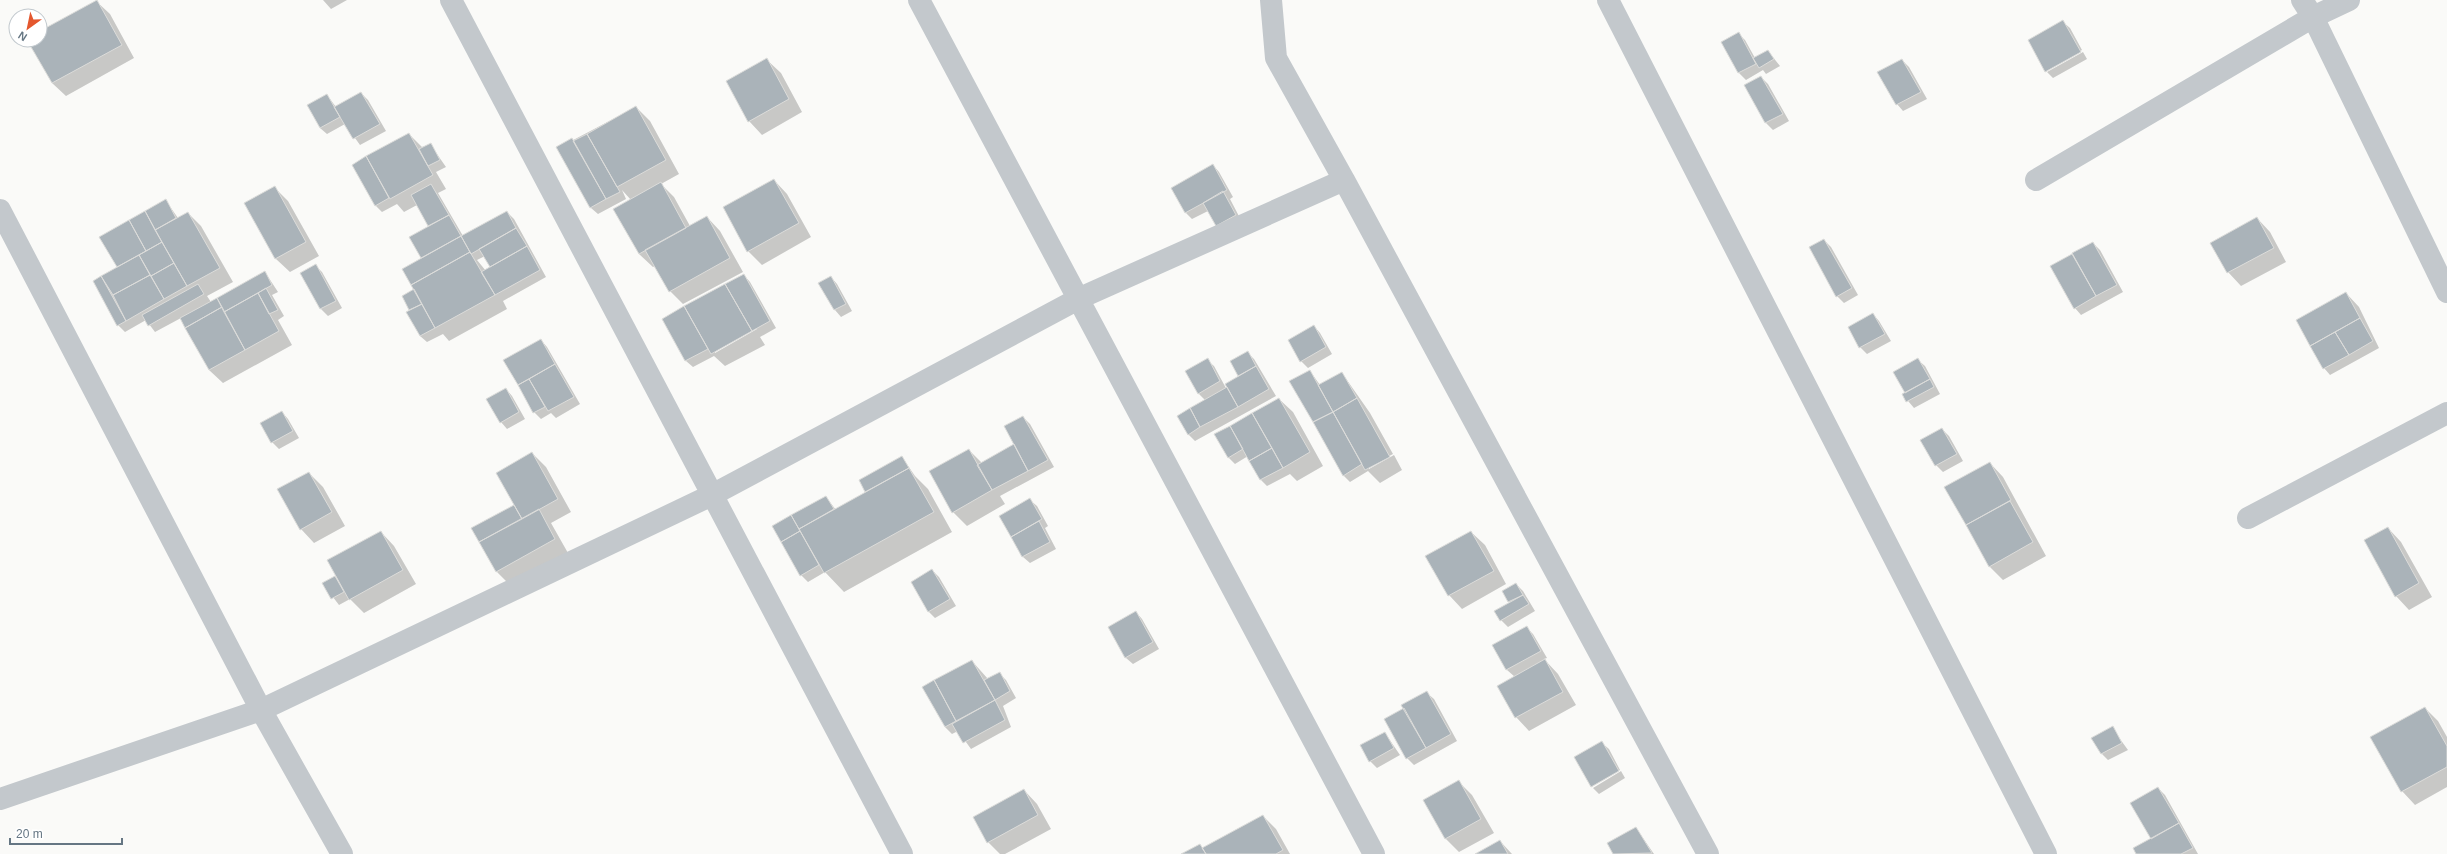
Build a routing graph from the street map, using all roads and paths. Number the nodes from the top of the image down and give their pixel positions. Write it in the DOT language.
graph roads {
  1 [pos="451,0"];
  2 [pos="919,0"];
  3 [pos="1271,0"];
  4 [pos="1608,0"];
  5 [pos="2349,0"];
  6 [pos="2307,9"];
  7 [pos="1344,180"];
  8 [pos="2036,180"];
  9 [pos="0,210"];
  10 [pos="2447,292"];
  11 [pos="1080,298"];
  12 [pos="2447,413"];
  13 [pos="712,495"];
  14 [pos="2248,518"];
  15 [pos="260,710"];
  16 [pos="0,799"];
  17 [pos="342,854"];
  18 [pos="902,854"];
  19 [pos="1374,854"];
  20 [pos="1708,854"];
  21 [pos="2046,854"];
  1 -- 13 [label="street"];
  2 -- 11 [label="street"];
  3 -- 7 [label="street"];
  4 -- 21 [label="street"];
  5 -- 6 [label="street"];
  6 -- 8 [label="street"];
  6 -- 10 [label="street"];
  7 -- 11 [label="street"];
  7 -- 20 [label="street"];
  9 -- 15 [label="street"];
  11 -- 13 [label="street"];
  11 -- 19 [label="street"];
  12 -- 14 [label="street"];
  13 -- 15 [label="street"];
  13 -- 18 [label="street"];
  15 -- 16 [label="street"];
  15 -- 17 [label="street"];
}
